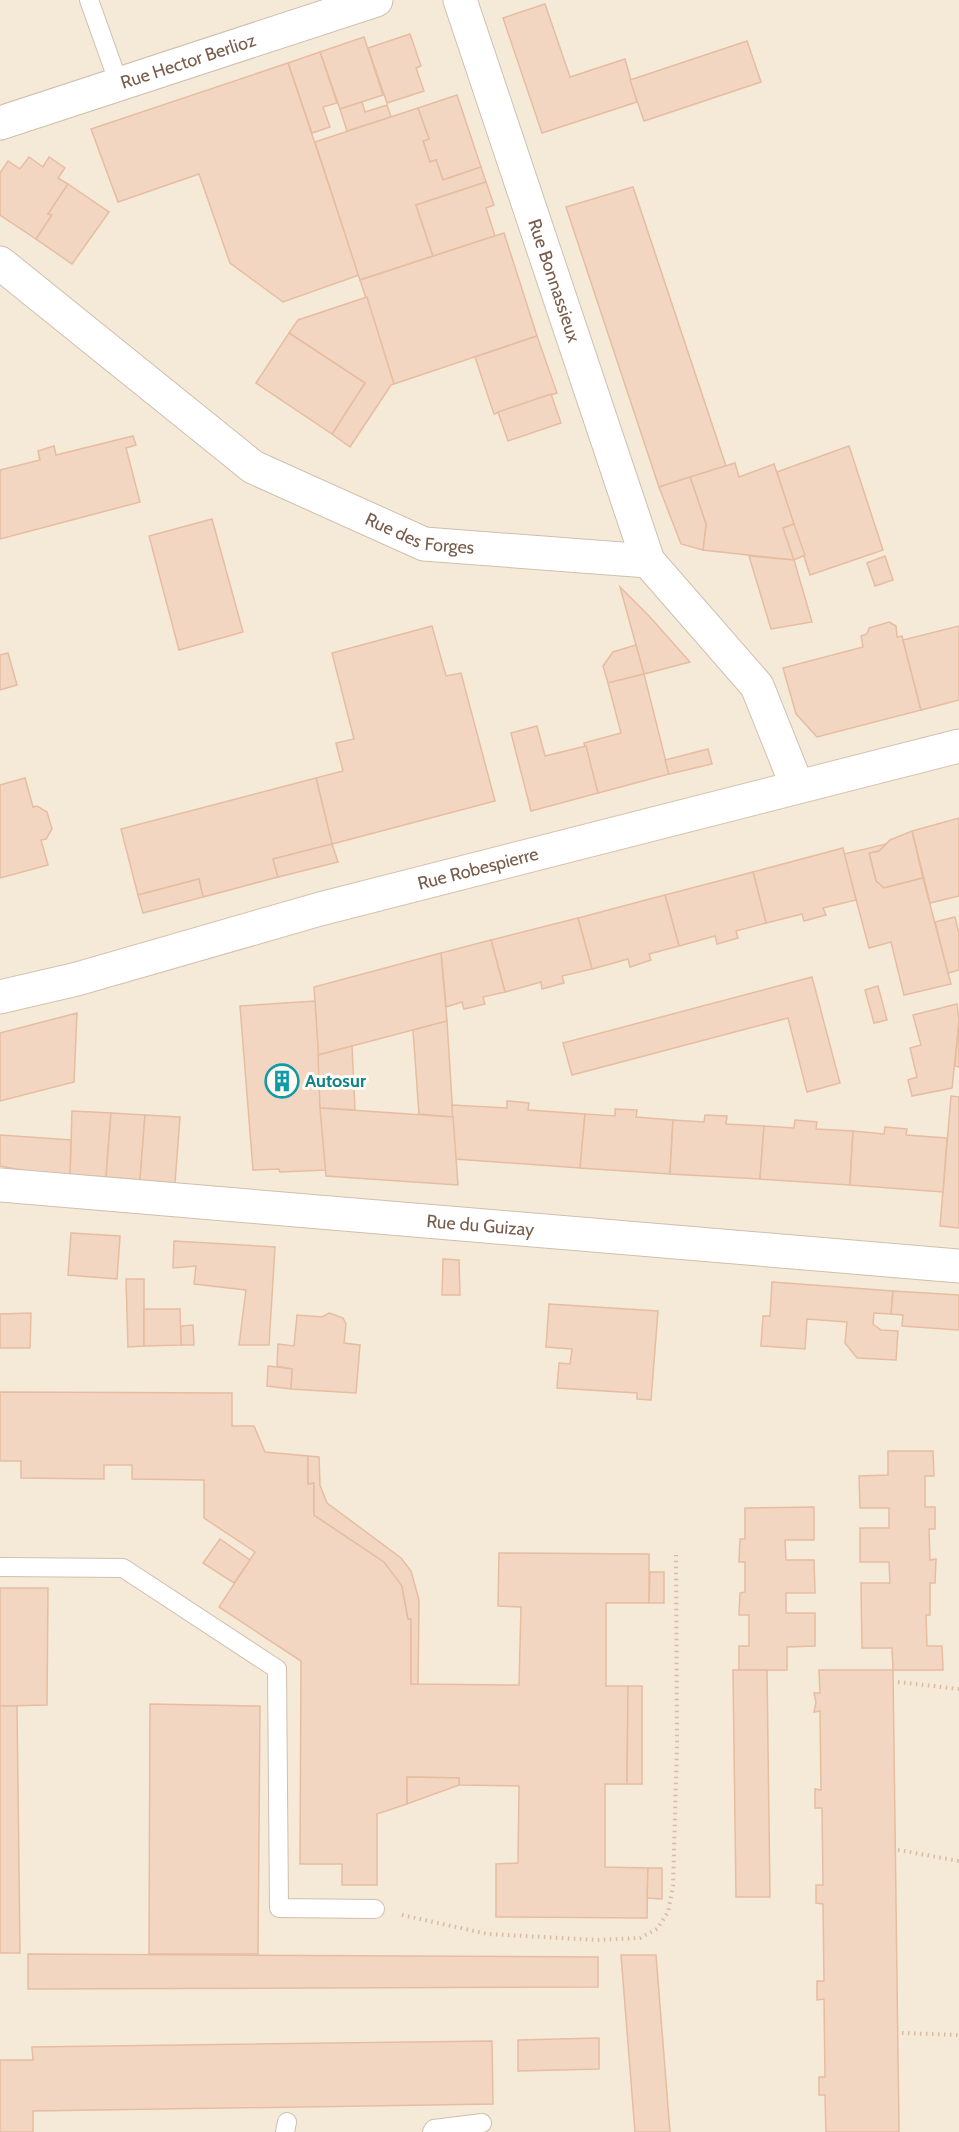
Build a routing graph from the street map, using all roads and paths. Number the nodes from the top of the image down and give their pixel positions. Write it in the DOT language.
graph roads {
  1 [pos="89,0"];
  2 [pos="376,0"];
  3 [pos="460,0"];
  4 [pos="119,84"];
  5 [pos="0,123"];
  6 [pos="0,263"];
  7 [pos="648,561"];
  8 [pos="959,746"];
  9 [pos="796,786"];
  10 [pos="0,997"];
  11 [pos="0,1185"];
  12 [pos="959,1266"];
  13 [pos="676,1555"];
  14 [pos="0,1567"];
  15 [pos="898,1682"];
  16 [pos="959,1689"];
  17 [pos="898,1850"];
  18 [pos="959,1861"];
  19 [pos="375,1909"];
  20 [pos="902,2033"];
  21 [pos="959,2035"];
  22 [pos="482,2123"];
  23 [pos="432,2132"];
  1 -- 4 [label="lane"];
  2 -- 4 [label="street, Rue Hector Berlioz"];
  3 -- 7 [label="street, Rue Bonnassieux"];
  4 -- 5 [label="street, Rue Hector Berlioz"];
  6 -- 7 [label="street, Rue des Forges"];
  7 -- 9 [label="street"];
  8 -- 9 [label="street, Rue Robespierre"];
  9 -- 10 [label="street, Rue Robespierre"];
  11 -- 12 [label="street, Rue du Guizay"];
  13 -- 19 [label="path"];
  14 -- 19 [label="lane"];
  15 -- 16 [label="path"];
  17 -- 18 [label="path"];
  20 -- 21 [label="path"];
  22 -- 23 [label="lane"];
}
